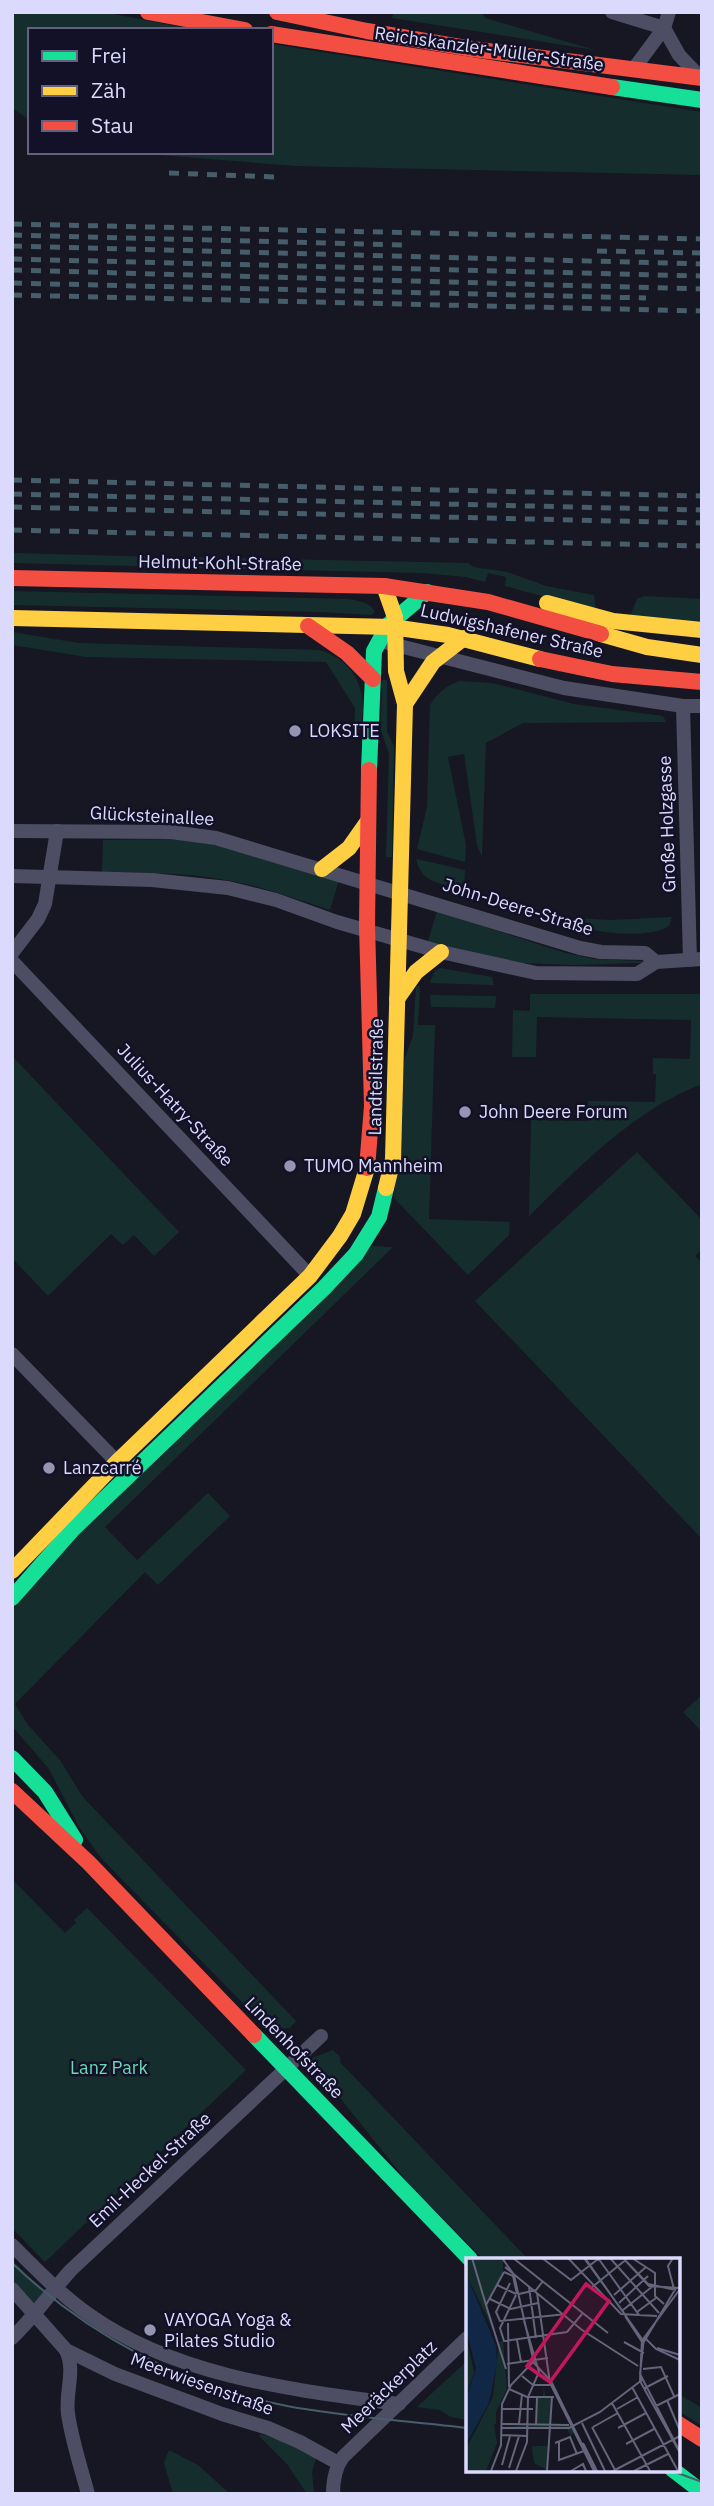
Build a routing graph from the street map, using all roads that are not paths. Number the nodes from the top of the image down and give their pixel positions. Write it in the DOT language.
graph roads {
  1 [pos="277,12"];
  2 [pos="612,12"];
  3 [pos="668,12"];
  4 [pos="158,13"];
  5 [pos="235,28"];
  6 [pos="664,28"];
  7 [pos="273,34"];
  8 [pos="633,70"];
  9 [pos="702,78"];
  10 [pos="702,100"];
  11 [pos="12,578"];
  12 [pos="384,586"];
  13 [pos="426,592"];
  14 [pos="12,618"];
  15 [pos="393,623"];
  16 [pos="308,626"];
  17 [pos="334,627"];
  18 [pos="702,631"];
  19 [pos="464,638"];
  20 [pos="377,640"];
  21 [pos="397,645"];
  22 [pos="440,655"];
  23 [pos="702,655"];
  24 [pos="373,679"];
  25 [pos="702,682"];
  26 [pos="405,704"];
  27 [pos="683,706"];
  28 [pos="702,706"];
  29 [pos="369,819"];
  30 [pos="12,831"];
  31 [pos="57,831"];
  32 [pos="322,869"];
  33 [pos="12,876"];
  34 [pos="51,877"];
  35 [pos="368,884"];
  36 [pos="400,892"];
  37 [pos="367,930"];
  38 [pos="398,939"];
  39 [pos="441,952"];
  40 [pos="12,953"];
  41 [pos="696,960"];
  42 [pos="12,961"];
  43 [pos="656,962"];
  44 [pos="397,999"];
  45 [pos="310,1276"];
  46 [pos="12,1354"];
  47 [pos="117,1462"];
  48 [pos="12,1571"];
  49 [pos="12,1598"];
  50 [pos="12,1758"];
  51 [pos="12,1791"];
  52 [pos="89,1863"];
  53 [pos="321,2036"];
  54 [pos="287,2069"];
  55 [pos="12,2245"];
  56 [pos="469,2258"];
  57 [pos="55,2287"];
  58 [pos="12,2289"];
  59 [pos="35,2315"];
  60 [pos="12,2338"];
  61 [pos="466,2339"];
  62 [pos="66,2350"];
  63 [pos="399,2404"];
  64 [pos="679,2424"];
  65 [pos="702,2439"];
  66 [pos="338,2463"];
  67 [pos="674,2471"];
  68 [pos="702,2493"];
  69 [pos="88,2494"];
  70 [pos="333,2494"];
  1 -- 8 [label="street, Reichskanzler-Müller-Straße"];
  2 -- 6 [label="street"];
  3 -- 6 [label="street"];
  4 -- 5 [label="street"];
  6 -- 8 [label="street"];
  6 -- 9 [label="street"];
  7 -- 10 [label="street, Reichskanzler-Müller-Straße"];
  8 -- 9 [label="street, Reichskanzler-Müller-Straße"];
  11 -- 12 [label="street, Helmut-Kohl-Straße"];
  12 -- 13 [label="street, Helmut-Kohl-Straße"];
  12 -- 15 [label="street, Landteilstraße"];
  12 -- 18 [label="street"];
  13 -- 15 [label="street, Landteilstraße"];
  13 -- 23 [label="street, Ludwigshafener Straße"];
  14 -- 16 [label="street"];
  15 -- 17 [label="street"];
  15 -- 19 [label="street, Ludwigshafener Straße"];
  15 -- 20 [label="street, Landteilstraße"];
  15 -- 21 [label="street, Landteilstraße"];
  16 -- 17 [label="street"];
  16 -- 24 [label="street"];
  17 -- 20 [label="street"];
  19 -- 22 [label="street"];
  19 -- 25 [label="street, Ludwigshafener Straße"];
  20 -- 21 [label="street"];
  20 -- 24 [label="street, Landteilstraße"];
  21 -- 22 [label="street"];
  21 -- 26 [label="street, Landteilstraße"];
  22 -- 26 [label="street"];
  22 -- 27 [label="street"];
  24 -- 29 [label="street, Landteilstraße"];
  26 -- 36 [label="street, Landteilstraße"];
  27 -- 28 [label="street"];
  27 -- 41 [label="street, Große Holzgasse"];
  29 -- 32 [label="street"];
  29 -- 35 [label="street, Landteilstraße"];
  30 -- 31 [label="street, Glücksteinallee"];
  31 -- 32 [label="street, Glücksteinallee"];
  31 -- 34 [label="street"];
  32 -- 35 [label="street, Glücksteinallee"];
  33 -- 34 [label="street"];
  34 -- 37 [label="street"];
  34 -- 40 [label="street"];
  35 -- 36 [label="street, John-Deere-Straße"];
  35 -- 37 [label="street, Landteilstraße"];
  36 -- 38 [label="street, Landteilstraße"];
  36 -- 43 [label="street, John-Deere-Straße"];
  37 -- 38 [label="street, John-Deere-Straße"];
  37 -- 45 [label="street, Landteilstraße"];
  38 -- 39 [label="street, John-Deere-Straße"];
  38 -- 44 [label="street, Landteilstraße"];
  39 -- 43 [label="street, John-Deere-Straße"];
  39 -- 44 [label="street"];
  41 -- 43 [label="street, John-Deere-Straße"];
  42 -- 45 [label="street, Julius-Hatry-Straße"];
  44 -- 49 [label="street, Landteilstraße"];
  45 -- 47 [label="street, Landteilstraße"];
  46 -- 47 [label="street"];
  47 -- 48 [label="street, Landteilstraße"];
  50 -- 52 [label="street, Lindenhofstraße"];
  51 -- 52 [label="street, Lindenhofstraße"];
  52 -- 54 [label="street, Lindenhofstraße"];
  53 -- 54 [label="street, Emil-Heckel-Straße"];
  54 -- 56 [label="street, Lindenhofstraße"];
  54 -- 57 [label="street, Emil-Heckel-Straße"];
  55 -- 57 [label="street, Meerwiesenstraße"];
  57 -- 59 [label="street, Emil-Heckel-Straße"];
  57 -- 63 [label="street, Meerwiesenstraße"];
  58 -- 59 [label="street, Meerwiesenstraße"];
  59 -- 60 [label="street, Emil-Heckel-Straße"];
  59 -- 62 [label="street, Meerwiesenstraße"];
  61 -- 63 [label="street, Meeräckerplatz"];
  62 -- 66 [label="street, Meerwiesenstraße"];
  62 -- 69 [label="street"];
  63 -- 66 [label="street, Meeräckerplatz"];
  64 -- 65 [label="street"];
  66 -- 70 [label="street"];
  67 -- 68 [label="street"];
}
